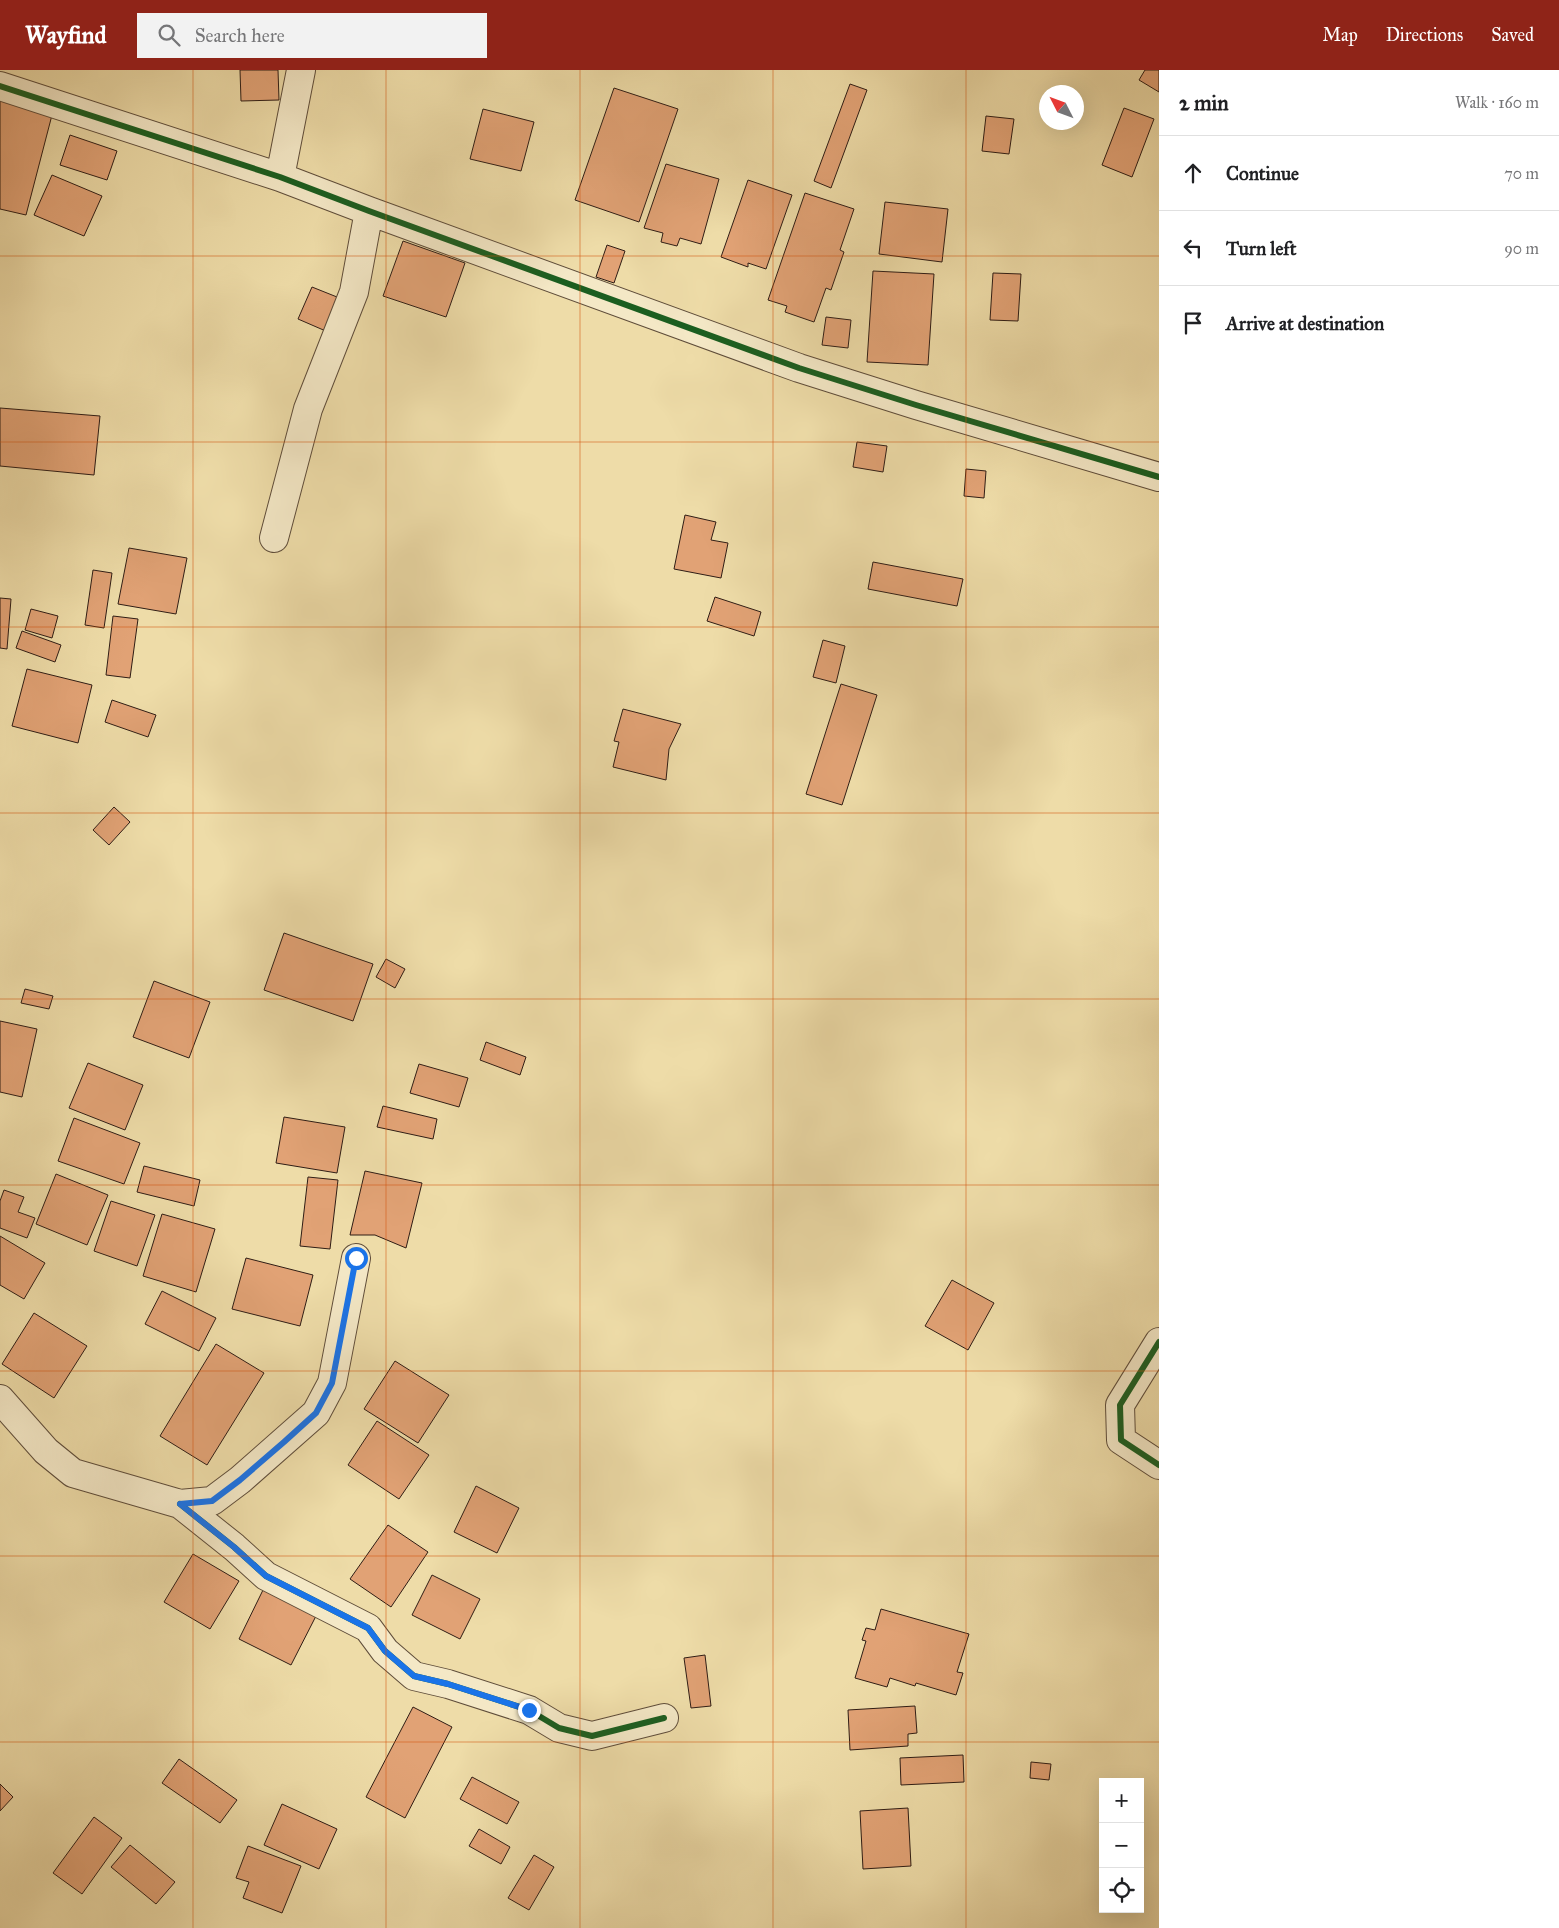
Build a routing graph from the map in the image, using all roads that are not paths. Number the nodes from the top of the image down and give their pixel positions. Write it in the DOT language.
graph roads {
  1 [pos="301,70"];
  2 [pos="0,86"];
  3 [pos="280,177"];
  4 [pos="370,211"];
  5 [pos="1159,477"];
  6 [pos="274,538"];
  7 [pos="356,1258"];
  8 [pos="1159,1342"];
  9 [pos="0,1399"];
  10 [pos="1159,1465"];
  11 [pos="180,1504"];
  12 [pos="664,1718"];
  1 -- 3 [label="street"];
  2 -- 3 [label="street"];
  3 -- 4 [label="street"];
  4 -- 5 [label="street"];
  4 -- 6 [label="street"];
  7 -- 11 [label="street"];
  8 -- 10 [label="street"];
  9 -- 11 [label="street"];
  11 -- 12 [label="street"];
}
